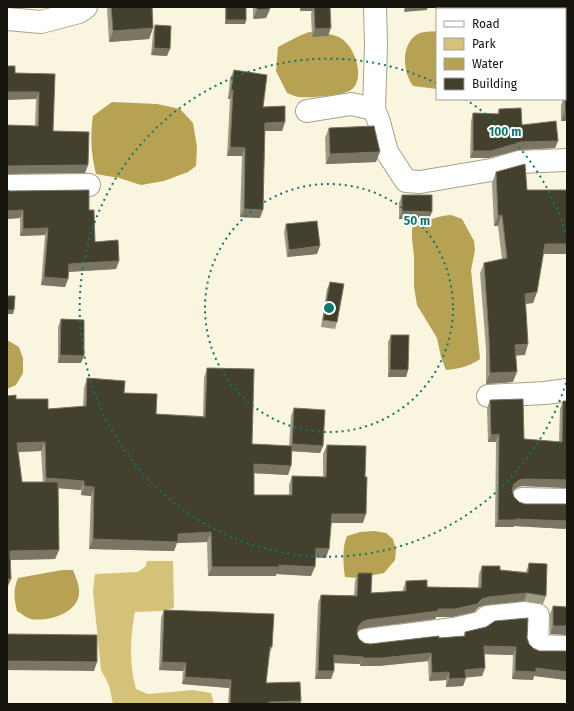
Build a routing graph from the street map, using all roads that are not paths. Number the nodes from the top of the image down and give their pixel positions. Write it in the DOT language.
graph roads {
  1 [pos="86,7"];
  2 [pos="375,7"];
  3 [pos="7,19"];
  4 [pos="374,109"];
  5 [pos="308,110"];
  6 [pos="567,160"];
  7 [pos="89,185"];
  8 [pos="7,186"];
  9 [pos="567,390"];
  10 [pos="488,396"];
  11 [pos="522,499"];
  12 [pos="567,500"];
  13 [pos="366,640"];
  14 [pos="567,647"];
  1 -- 3 [label="street"];
  2 -- 4 [label="street"];
  4 -- 5 [label="street"];
  4 -- 6 [label="street"];
  7 -- 8 [label="street"];
  9 -- 10 [label="street"];
  11 -- 12 [label="street"];
  13 -- 14 [label="street"];
}
